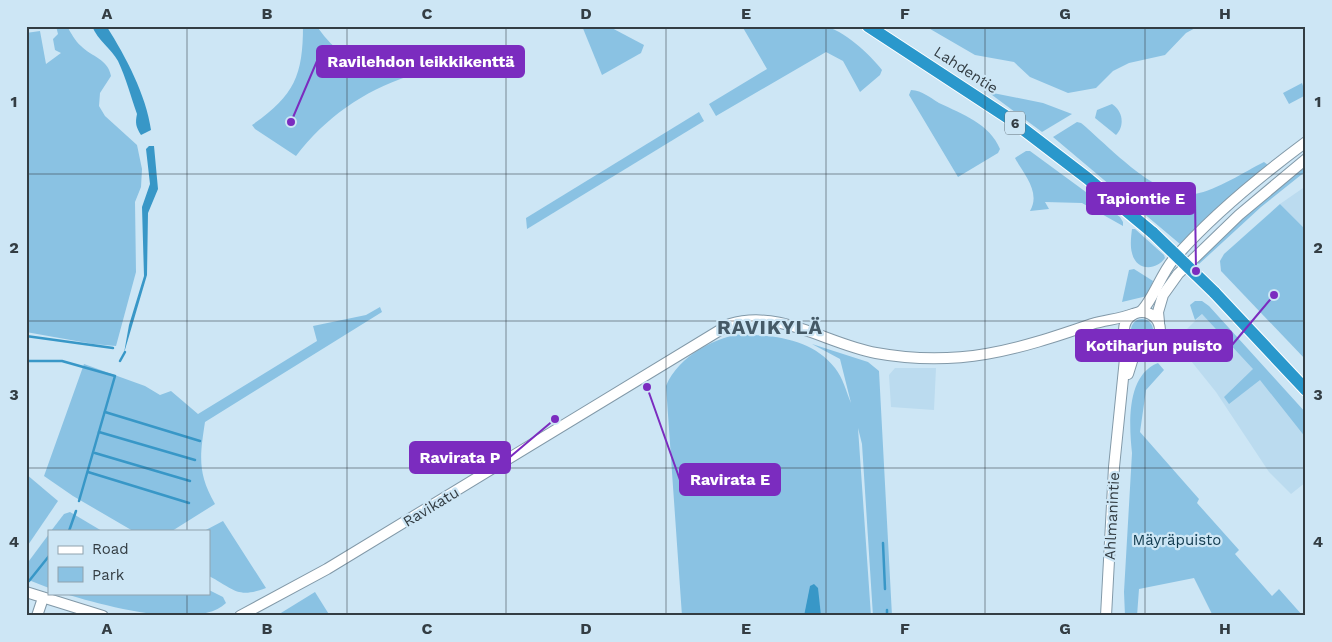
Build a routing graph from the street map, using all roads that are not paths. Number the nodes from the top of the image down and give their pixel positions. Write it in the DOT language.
graph roads {
  1 [pos="868,26"];
  2 [pos="1306,142"];
  3 [pos="1306,159"];
  4 [pos="1136,313"];
  5 [pos="1159,322"];
  6 [pos="1090,325"];
  7 [pos="1126,337"];
  8 [pos="1143,348"];
  9 [pos="1306,390"];
  10 [pos="1118,416"];
  11 [pos="26,592"];
  12 [pos="42,598"];
  13 [pos="37,616"];
  14 [pos="103,616"];
  15 [pos="240,616"];
  16 [pos="1106,616"];
  1 -- 9 [label="highway, Lahdentie / 6, bridge"];
  2 -- 4 [label="street"];
  3 -- 5 [label="street"];
  4 -- 5 [label="street"];
  4 -- 6 [label="street, Ravikatu"];
  4 -- 7 [label="street"];
  5 -- 8 [label="street"];
  6 -- 7 [label="street"];
  6 -- 15 [label="street, Ravikatu"];
  7 -- 8 [label="street"];
  7 -- 10 [label="street, Ahlmanintie"];
  8 -- 10 [label="street, Ahlmanintie"];
  10 -- 16 [label="street, Ahlmanintie"];
  11 -- 12 [label="street"];
  12 -- 13 [label="street"];
  12 -- 14 [label="street"];
}
